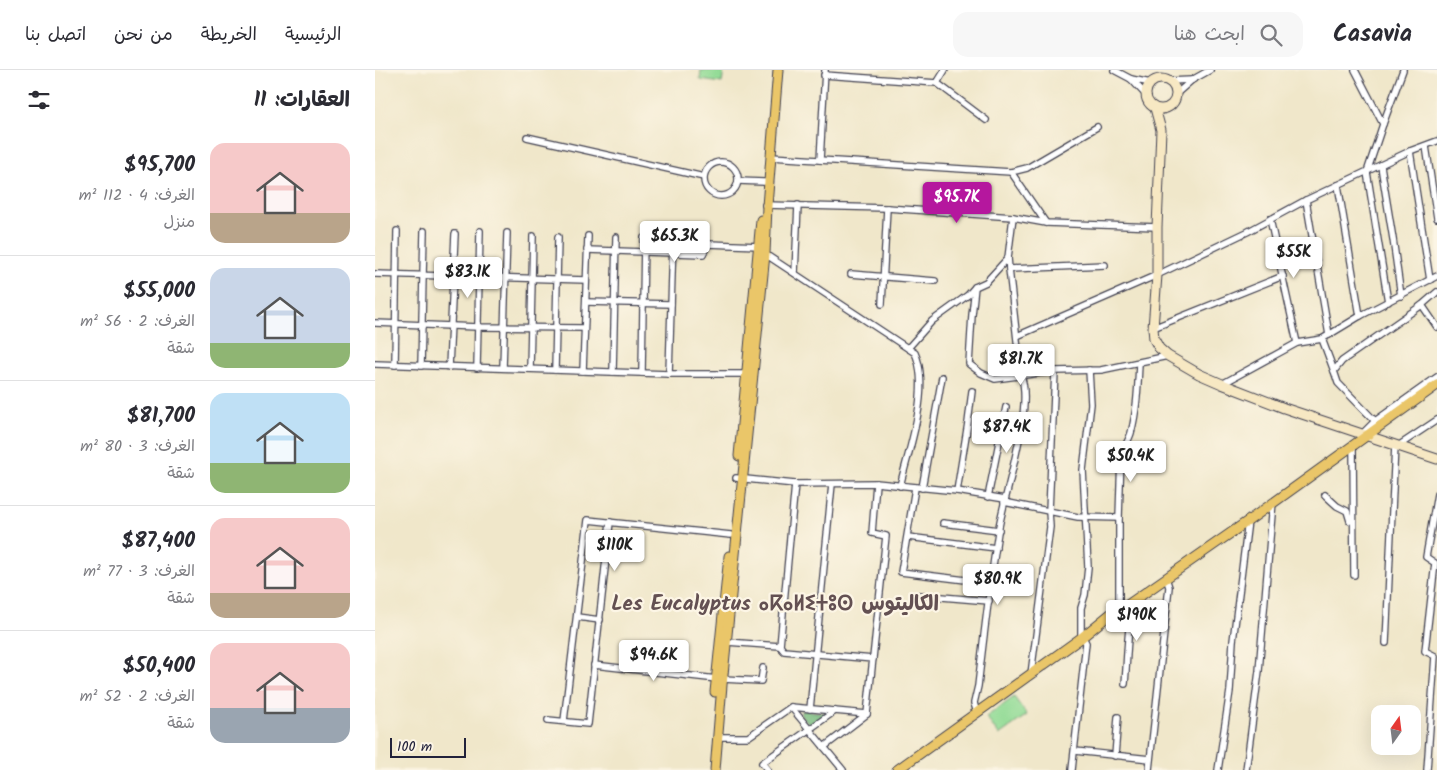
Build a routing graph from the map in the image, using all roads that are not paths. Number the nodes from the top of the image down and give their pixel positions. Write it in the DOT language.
graph roads {
  1 [pos="772,70"];
  2 [pos="778,70"];
  3 [pos="945,70"];
  4 [pos="1113,70"];
  5 [pos="1210,70"];
  6 [pos="1355,70"];
  7 [pos="1403,70"];
  8 [pos="825,72"];
  9 [pos="1131,79"];
  10 [pos="1192,80"];
  11 [pos="1169,81"];
  12 [pos="937,83"];
  13 [pos="1151,83"];
  14 [pos="1176,94"];
  15 [pos="1146,95"];
  16 [pos="1155,108"];
  17 [pos="1169,108"];
  18 [pos="986,120"];
  19 [pos="1383,124"];
  20 [pos="1097,127"];
  21 [pos="1161,130"];
  22 [pos="527,137"];
  23 [pos="1437,141"];
  24 [pos="1426,146"];
  25 [pos="1410,152"];
  26 [pos="771,157"];
  27 [pos="820,160"];
  28 [pos="1381,166"];
  29 [pos="1011,172"];
  30 [pos="1367,172"];
  31 [pos="704,177"];
  32 [pos="738,181"];
  33 [pos="764,182"];
  34 [pos="1338,185"];
  35 [pos="1306,200"];
  36 [pos="765,205"];
  37 [pos="798,205"];
  38 [pos="887,208"];
  39 [pos="1013,217"];
  40 [pos="1437,218"];
  41 [pos="1270,219"];
  42 [pos="1046,223"];
  43 [pos="1157,227"];
  44 [pos="397,231"];
  45 [pos="425,231"];
  46 [pos="480,231"];
  47 [pos="455,234"];
  48 [pos="507,234"];
  49 [pos="533,236"];
  50 [pos="558,236"];
  51 [pos="588,236"];
  52 [pos="616,237"];
  53 [pos="644,238"];
  54 [pos="673,240"];
  55 [pos="759,246"];
  56 [pos="587,250"];
  57 [pos="616,251"];
  58 [pos="645,252"];
  59 [pos="674,253"];
  60 [pos="765,254"];
  61 [pos="1008,258"];
  62 [pos="1105,265"];
  63 [pos="1009,269"];
  64 [pos="795,273"];
  65 [pos="375,274"];
  66 [pos="397,274"];
  67 [pos="851,274"];
  68 [pos="1157,275"];
  69 [pos="424,276"];
  70 [pos="452,276"];
  71 [pos="1283,276"];
  72 [pos="1437,276"];
  73 [pos="479,277"];
  74 [pos="505,278"];
  75 [pos="883,278"];
  76 [pos="531,279"];
  77 [pos="557,279"];
  78 [pos="586,280"];
  79 [pos="1430,280"];
  80 [pos="935,281"];
  81 [pos="975,287"];
  82 [pos="1437,292"];
  83 [pos="1401,296"];
  84 [pos="586,302"];
  85 [pos="1388,302"];
  86 [pos="614,303"];
  87 [pos="643,303"];
  88 [pos="671,304"];
  89 [pos="882,304"];
  90 [pos="1422,305"];
  91 [pos="1360,316"];
  92 [pos="375,323"];
  93 [pos="395,324"];
  94 [pos="423,325"];
  95 [pos="450,325"];
  96 [pos="478,327"];
  97 [pos="1437,327"];
  98 [pos="504,328"];
  99 [pos="530,328"];
  100 [pos="557,328"];
  101 [pos="585,328"];
  102 [pos="1153,328"];
  103 [pos="1329,335"];
  104 [pos="1017,336"];
  105 [pos="1322,339"];
  106 [pos="1297,343"];
  107 [pos="908,348"];
  108 [pos="1168,356"];
  109 [pos="1139,363"];
  110 [pos="375,364"];
  111 [pos="395,365"];
  112 [pos="421,366"];
  113 [pos="449,367"];
  114 [pos="477,368"];
  115 [pos="503,368"];
  116 [pos="530,369"];
  117 [pos="555,370"];
  118 [pos="1089,370"];
  119 [pos="583,371"];
  120 [pos="1055,371"];
  121 [pos="1334,371"];
  122 [pos="613,372"];
  123 [pos="642,373"];
  124 [pos="669,374"];
  125 [pos="747,374"];
  126 [pos="1021,376"];
  127 [pos="1437,377"];
  128 [pos="942,378"];
  129 [pos="1221,384"];
  130 [pos="1437,386"];
  131 [pos="972,391"];
  132 [pos="1006,408"];
  133 [pos="1437,420"];
  134 [pos="1375,421"];
  135 [pos="1366,434"];
  136 [pos="1353,445"];
  137 [pos="1397,446"];
  138 [pos="1437,459"];
  139 [pos="739,479"];
  140 [pos="876,483"];
  141 [pos="795,484"];
  142 [pos="831,484"];
  143 [pos="900,486"];
  144 [pos="915,488"];
  145 [pos="922,488"];
  146 [pos="957,491"];
  147 [pos="1437,494"];
  148 [pos="1325,495"];
  149 [pos="989,497"];
  150 [pos="1004,501"];
  151 [pos="1273,502"];
  152 [pos="1049,511"];
  153 [pos="1086,517"];
  154 [pos="1119,518"];
  155 [pos="1248,521"];
  156 [pos="610,522"];
  157 [pos="943,523"];
  158 [pos="999,530"];
  159 [pos="1353,532"];
  160 [pos="731,535"];
  161 [pos="908,537"];
  162 [pos="996,548"];
  163 [pos="1354,575"];
  164 [pos="1166,578"];
  165 [pos="990,584"];
  166 [pos="918,595"];
  167 [pos="989,601"];
  168 [pos="1123,607"];
  169 [pos="577,617"];
  170 [pos="600,620"];
  171 [pos="1082,638"];
  172 [pos="727,642"];
  173 [pos="1386,643"];
  174 [pos="780,646"];
  175 [pos="816,653"];
  176 [pos="873,659"];
  177 [pos="594,665"];
  178 [pos="763,668"];
  179 [pos="1031,674"];
  180 [pos="720,679"];
  181 [pos="1125,684"];
  182 [pos="791,707"];
  183 [pos="811,709"];
  184 [pos="835,711"];
  185 [pos="977,712"];
  186 [pos="867,714"];
  187 [pos="1118,717"];
  188 [pos="548,720"];
  189 [pos="564,721"];
  190 [pos="809,729"];
  191 [pos="718,738"];
  192 [pos="824,747"];
  193 [pos="1075,751"];
  194 [pos="1115,756"];
  195 [pos="1150,759"];
  196 [pos="709,770"];
  197 [pos="715,770"];
  198 [pos="768,770"];
  199 [pos="843,770"];
  200 [pos="897,770"];
  201 [pos="1072,770"];
  202 [pos="1149,770"];
  203 [pos="1218,770"];
  204 [pos="1246,770"];
  205 [pos="1427,770"];
  1 -- 33 [label="main road"];
  2 -- 26 [label="main road"];
  3 -- 12 [label="street"];
  4 -- 9 [label="street"];
  5 -- 10 [label="street"];
  6 -- 19 [label="street"];
  7 -- 19 [label="street"];
  8 -- 12 [label="street"];
  8 -- 27 [label="street"];
  9 -- 13 [label="street"];
  9 -- 15 [label="street"];
  10 -- 11 [label="street"];
  10 -- 14 [label="street"];
  11 -- 13 [label="street"];
  11 -- 14 [label="street"];
  12 -- 18 [label="street"];
  13 -- 15 [label="street"];
  14 -- 17 [label="street"];
  15 -- 16 [label="street"];
  16 -- 17 [label="street"];
  16 -- 21 [label="street"];
  17 -- 21 [label="street"];
  19 -- 30 [label="street"];
  20 -- 29 [label="street"];
  21 -- 43 [label="street"];
  22 -- 31 [label="street"];
  23 -- 24 [label="street"];
  24 -- 25 [label="street"];
  24 -- 40 [label="street"];
  25 -- 28 [label="street"];
  25 -- 79 [label="street"];
  26 -- 27 [label="street"];
  26 -- 36 [label="main road"];
  27 -- 29 [label="street"];
  28 -- 30 [label="street"];
  28 -- 83 [label="street"];
  29 -- 42 [label="street"];
  30 -- 34 [label="street"];
  30 -- 85 [label="street"];
  31 -- 32 [label="street"];
  31 -- 32 [label="street"];
  32 -- 33 [label="street"];
  33 -- 36 [label="main road"];
  34 -- 35 [label="street"];
  34 -- 91 [label="street"];
  35 -- 41 [label="street"];
  35 -- 103 [label="street"];
  36 -- 37 [label="street"];
  36 -- 55 [label="main road"];
  36 -- 60 [label="main road"];
  37 -- 38 [label="street"];
  37 -- 64 [label="street"];
  38 -- 39 [label="street"];
  38 -- 75 [label="street"];
  39 -- 42 [label="street"];
  39 -- 61 [label="street"];
  41 -- 68 [label="street"];
  41 -- 71 [label="street"];
  42 -- 43 [label="street"];
  43 -- 68 [label="street"];
  44 -- 66 [label="street"];
  45 -- 69 [label="street"];
  46 -- 73 [label="street"];
  47 -- 70 [label="street"];
  48 -- 74 [label="street"];
  49 -- 76 [label="street"];
  50 -- 77 [label="street"];
  51 -- 56 [label="street"];
  52 -- 57 [label="street"];
  53 -- 58 [label="street"];
  54 -- 59 [label="street"];
  55 -- 59 [label="street"];
  55 -- 125 [label="main road"];
  56 -- 57 [label="street"];
  56 -- 78 [label="street"];
  57 -- 58 [label="street"];
  57 -- 86 [label="street"];
  58 -- 59 [label="street"];
  58 -- 87 [label="street"];
  59 -- 88 [label="street"];
  60 -- 64 [label="street"];
  60 -- 139 [label="main road"];
  61 -- 63 [label="street"];
  61 -- 81 [label="street"];
  62 -- 63 [label="street"];
  63 -- 104 [label="street"];
  64 -- 107 [label="street"];
  65 -- 66 [label="street"];
  66 -- 69 [label="street"];
  66 -- 93 [label="street"];
  67 -- 75 [label="street"];
  68 -- 102 [label="street"];
  68 -- 104 [label="street"];
  69 -- 70 [label="street"];
  69 -- 94 [label="street"];
  70 -- 73 [label="street"];
  70 -- 95 [label="street"];
  71 -- 102 [label="street"];
  71 -- 106 [label="street"];
  72 -- 79 [label="street"];
  73 -- 74 [label="street"];
  73 -- 96 [label="street"];
  74 -- 76 [label="street"];
  74 -- 98 [label="street"];
  75 -- 80 [label="street"];
  75 -- 89 [label="street"];
  76 -- 77 [label="street"];
  76 -- 99 [label="street"];
  77 -- 78 [label="street"];
  77 -- 100 [label="street"];
  78 -- 84 [label="street"];
  79 -- 83 [label="street"];
  81 -- 107 [label="street"];
  81 -- 126 [label="street"];
  82 -- 90 [label="street"];
  83 -- 85 [label="street"];
  84 -- 86 [label="street"];
  84 -- 101 [label="street"];
  85 -- 91 [label="street"];
  86 -- 87 [label="street"];
  86 -- 122 [label="street"];
  87 -- 88 [label="street"];
  87 -- 123 [label="street"];
  88 -- 124 [label="street"];
  90 -- 97 [label="street"];
  90 -- 121 [label="street"];
  91 -- 103 [label="street"];
  92 -- 93 [label="street"];
  93 -- 94 [label="street"];
  93 -- 111 [label="street"];
  94 -- 95 [label="street"];
  94 -- 112 [label="street"];
  95 -- 96 [label="street"];
  95 -- 113 [label="street"];
  96 -- 98 [label="street"];
  96 -- 114 [label="street"];
  98 -- 99 [label="street"];
  98 -- 115 [label="street"];
  99 -- 100 [label="street"];
  99 -- 116 [label="street"];
  100 -- 101 [label="street"];
  100 -- 117 [label="street"];
  101 -- 119 [label="street"];
  102 -- 108 [label="street"];
  103 -- 105 [label="street"];
  104 -- 126 [label="street"];
  105 -- 106 [label="street"];
  105 -- 121 [label="street"];
  106 -- 129 [label="street"];
  107 -- 143 [label="street"];
  108 -- 109 [label="street"];
  108 -- 129 [label="street"];
  109 -- 118 [label="street"];
  109 -- 154 [label="street"];
  110 -- 111 [label="street"];
  111 -- 112 [label="street"];
  112 -- 113 [label="street"];
  113 -- 114 [label="street"];
  114 -- 115 [label="street"];
  115 -- 116 [label="street"];
  116 -- 117 [label="street"];
  117 -- 119 [label="street"];
  118 -- 120 [label="street"];
  118 -- 153 [label="street"];
  119 -- 122 [label="street"];
  120 -- 126 [label="street"];
  120 -- 152 [label="street"];
  121 -- 134 [label="street"];
  122 -- 123 [label="street"];
  123 -- 124 [label="street"];
  124 -- 125 [label="street"];
  125 -- 139 [label="main road"];
  126 -- 150 [label="street"];
  127 -- 134 [label="street"];
  128 -- 145 [label="street"];
  129 -- 135 [label="street"];
  130 -- 135 [label="main road"];
  131 -- 146 [label="street"];
  132 -- 149 [label="street"];
  133 -- 137 [label="street"];
  134 -- 135 [label="street"];
  135 -- 136 [label="main road"];
  135 -- 137 [label="street"];
  136 -- 151 [label="main road"];
  136 -- 159 [label="street"];
  137 -- 138 [label="street"];
  137 -- 173 [label="street"];
  139 -- 141 [label="street"];
  139 -- 160 [label="main road"];
  139 -- 172 [label="main road"];
  140 -- 142 [label="street"];
  140 -- 143 [label="street"];
  140 -- 176 [label="street"];
  141 -- 142 [label="street"];
  141 -- 174 [label="street"];
  142 -- 175 [label="street"];
  143 -- 144 [label="street"];
  144 -- 145 [label="street"];
  144 -- 161 [label="street"];
  145 -- 146 [label="street"];
  146 -- 149 [label="street"];
  147 -- 205 [label="street"];
  148 -- 159 [label="street"];
  149 -- 150 [label="street"];
  150 -- 152 [label="street"];
  150 -- 158 [label="street"];
  151 -- 155 [label="main road"];
  151 -- 204 [label="street"];
  152 -- 153 [label="street"];
  152 -- 179 [label="street"];
  153 -- 154 [label="street"];
  153 -- 171 [label="street"];
  154 -- 168 [label="street"];
  155 -- 164 [label="main road"];
  155 -- 203 [label="street"];
  156 -- 160 [label="street"];
  156 -- 169 [label="street"];
  156 -- 170 [label="street"];
  157 -- 158 [label="street"];
  158 -- 162 [label="street"];
  159 -- 163 [label="street"];
  160 -- 180 [label="main road"];
  161 -- 162 [label="street"];
  161 -- 165 [label="street"];
  162 -- 165 [label="street"];
  164 -- 168 [label="main road"];
  164 -- 195 [label="street"];
  165 -- 167 [label="street"];
  166 -- 167 [label="street"];
  167 -- 185 [label="street"];
  168 -- 171 [label="main road"];
  168 -- 181 [label="street"];
  169 -- 170 [label="street"];
  169 -- 189 [label="street"];
  170 -- 177 [label="street"];
  171 -- 179 [label="main road"];
  171 -- 193 [label="street"];
  172 -- 174 [label="street"];
  172 -- 180 [label="main road"];
  174 -- 175 [label="street"];
  175 -- 176 [label="street"];
  175 -- 183 [label="street"];
  176 -- 186 [label="street"];
  177 -- 180 [label="street"];
  177 -- 189 [label="street"];
  178 -- 180 [label="street"];
  179 -- 185 [label="main road"];
  180 -- 191 [label="main road"];
  180 -- 196 [label="main road"];
  182 -- 183 [label="street"];
  182 -- 190 [label="street"];
  182 -- 191 [label="street"];
  183 -- 184 [label="street"];
  184 -- 186 [label="street"];
  184 -- 190 [label="street"];
  185 -- 200 [label="main road"];
  186 -- 192 [label="street"];
  187 -- 194 [label="street"];
  188 -- 189 [label="street"];
  190 -- 192 [label="street"];
  190 -- 198 [label="street"];
  191 -- 197 [label="main road"];
  192 -- 199 [label="street"];
  193 -- 194 [label="street"];
  193 -- 201 [label="street"];
  194 -- 195 [label="street"];
  195 -- 202 [label="street"];
}
